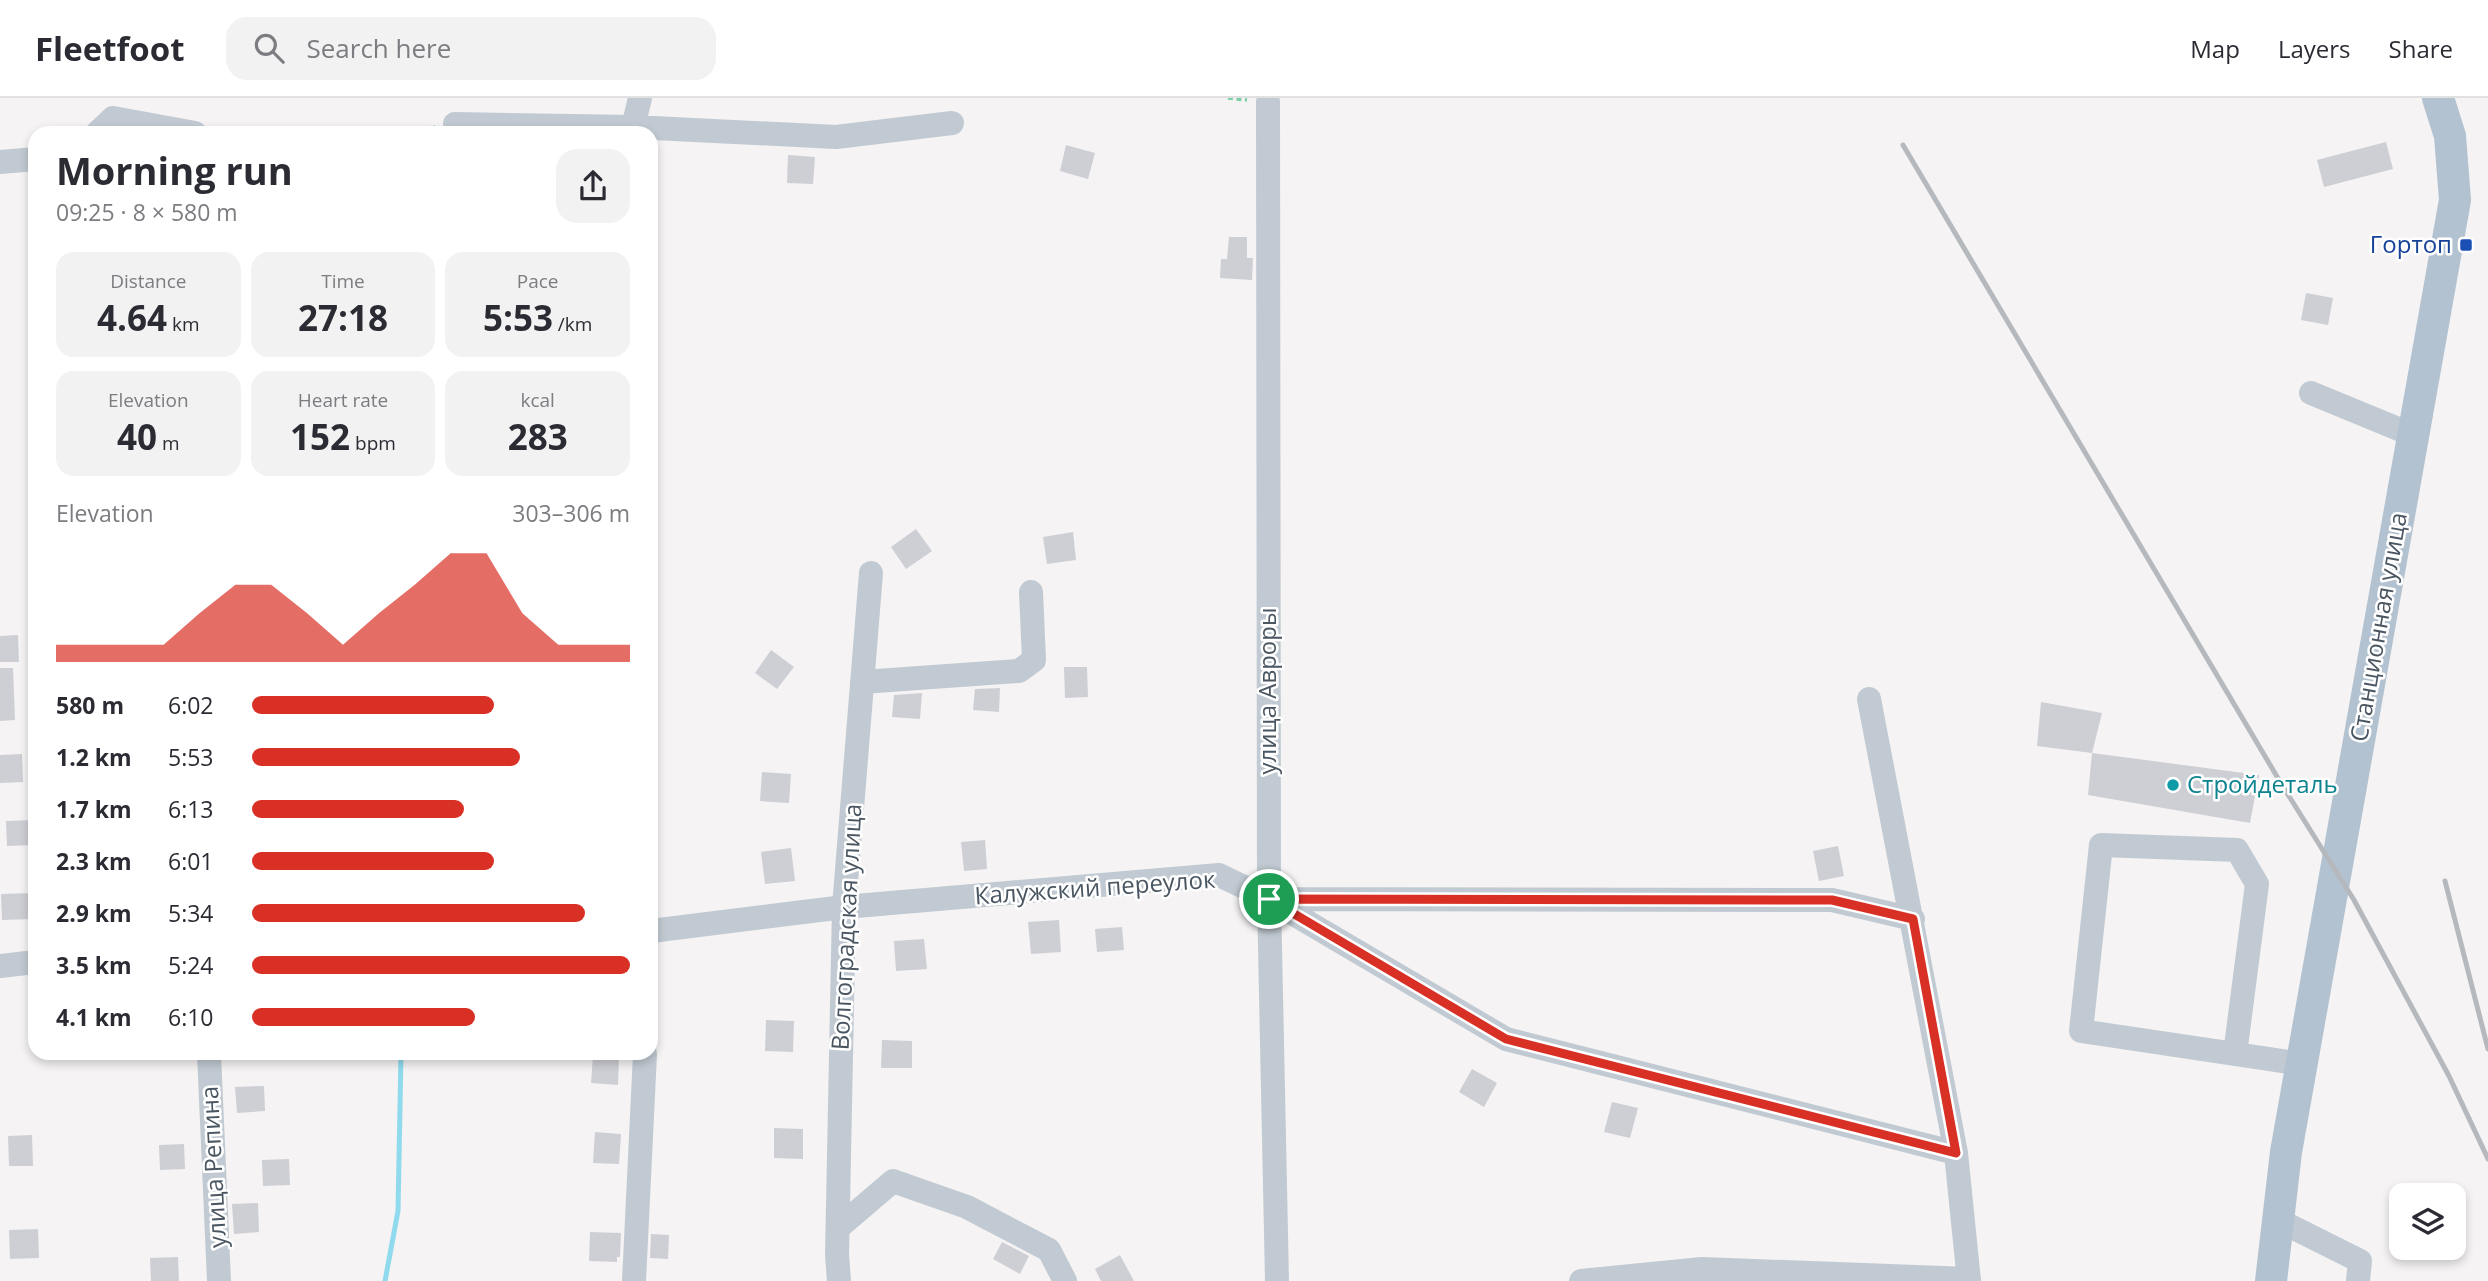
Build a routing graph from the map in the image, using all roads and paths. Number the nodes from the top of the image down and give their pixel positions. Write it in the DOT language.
graph roads {
  1 [pos="640,98"];
  2 [pos="2438,98"];
  3 [pos="1268,102"];
  4 [pos="108,116"];
  5 [pos="953,123"];
  6 [pos="455,124"];
  7 [pos="159,126"];
  8 [pos="439,126"];
  9 [pos="574,126"];
  10 [pos="634,126"];
  11 [pos="658,128"];
  12 [pos="28,160"];
  13 [pos="0,162"];
  14 [pos="2311,393"];
  15 [pos="2413,435"];
  16 [pos="871,573"];
  17 [pos="1031,592"];
  18 [pos="862,682"];
  19 [pos="1869,699"];
  20 [pos="1269,899"];
  21 [pos="844,907"];
  22 [pos="1913,919"];
  23 [pos="658,930"];
  24 [pos="28,963"];
  25 [pos="0,966"];
  26 [pos="2235,1054"];
  27 [pos="209,1060"];
  28 [pos="645,1060"];
  29 [pos="2302,1063"];
  30 [pos="1956,1153"];
  31 [pos="2278,1220"];
  32 [pos="838,1228"];
  33 [pos="1702,1275"];
  34 [pos="1969,1280"];
  35 [pos="219,1281"];
  36 [pos="634,1281"];
  37 [pos="839,1281"];
  38 [pos="1065,1281"];
  39 [pos="1277,1281"];
  40 [pos="1581,1281"];
  41 [pos="2272,1281"];
  42 [pos="2358,1281"];
  1 -- 10 [label="street"];
  2 -- 15 [label="main road, Станционная улица"];
  3 -- 20 [label="street, улица Авроры"];
  4 -- 7 [label="street"];
  5 -- 11 [label="street"];
  6 -- 8 [label="path"];
  6 -- 9 [label="street"];
  12 -- 13 [label="street"];
  14 -- 15 [label="street"];
  15 -- 29 [label="main road, Станционная улица"];
  16 -- 18 [label="street, Волгоградская улица"];
  17 -- 18 [label="street"];
  18 -- 21 [label="street, Волгоградская улица"];
  19 -- 22 [label="street"];
  20 -- 21 [label="street, Калужский переулок"];
  20 -- 22 [label="street, Калужский переулок"];
  20 -- 30 [label="street"];
  20 -- 39 [label="street, улица Авроры"];
  21 -- 23 [label="street, Калужский переулок"];
  21 -- 32 [label="street, Волгоградская улица"];
  22 -- 30 [label="street"];
  24 -- 25 [label="street"];
  26 -- 26 [label="street"];
  26 -- 29 [label="street"];
  27 -- 35 [label="street, улица Репина"];
  28 -- 36 [label="street"];
  29 -- 31 [label="main road, Станционная улица"];
  30 -- 34 [label="street"];
  31 -- 41 [label="main road, Станционная улица"];
  31 -- 42 [label="street"];
  32 -- 37 [label="street, Волгоградская улица"];
  32 -- 38 [label="street"];
  33 -- 34 [label="street"];
  33 -- 40 [label="street"];
}
